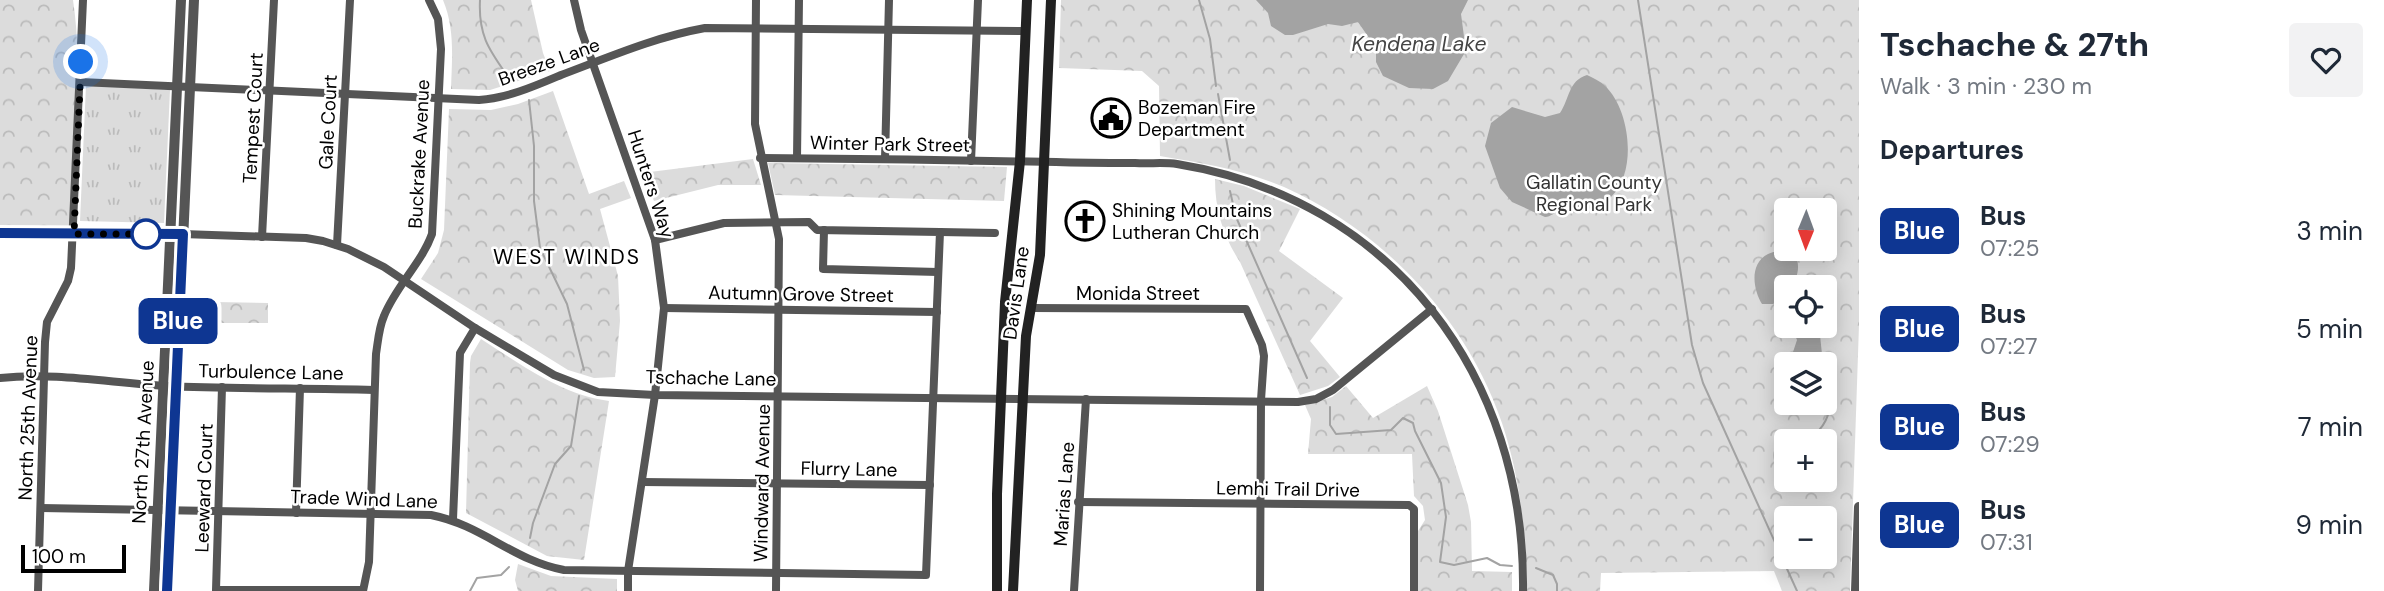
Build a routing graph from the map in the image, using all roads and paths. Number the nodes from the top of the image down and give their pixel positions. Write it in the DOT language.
graph roads {
  1 [pos="83,0"];
  2 [pos="181,0"];
  3 [pos="194,0"];
  4 [pos="274,0"];
  5 [pos="350,0"];
  6 [pos="429,0"];
  7 [pos="574,0"];
  8 [pos="756,0"];
  9 [pos="799,0"];
  10 [pos="889,0"];
  11 [pos="978,0"];
  12 [pos="1027,0"];
  13 [pos="1051,0"];
  14 [pos="756,29"];
  15 [pos="798,29"];
  16 [pos="888,30"];
  17 [pos="977,30"];
  18 [pos="1026,30"];
  19 [pos="593,63"];
  20 [pos="80,82"];
  21 [pos="177,85"];
  22 [pos="190,85"];
  23 [pos="271,89"];
  24 [pos="346,92"];
  25 [pos="439,98"];
  26 [pos="760,158"];
  27 [pos="797,158"];
  28 [pos="885,159"];
  29 [pos="971,161"];
  30 [pos="1020,161"];
  31 [pos="1045,162"];
  32 [pos="776,223"];
  33 [pos="824,230"];
  34 [pos="940,232"];
  35 [pos="0,233"];
  36 [pos="995,233"];
  37 [pos="74,234"];
  38 [pos="171,234"];
  39 [pos="183,234"];
  40 [pos="262,237"];
  41 [pos="655,240"];
  42 [pos="337,245"];
  43 [pos="939,272"];
  44 [pos="405,281"];
  45 [pos="664,308"];
  46 [pos="1031,308"];
  47 [pos="1432,309"];
  48 [pos="778,310"];
  49 [pos="937,312"];
  50 [pos="475,328"];
  51 [pos="43,377"];
  52 [pos="0,378"];
  53 [pos="163,386"];
  54 [pos="175,386"];
  55 [pos="222,387"];
  56 [pos="300,388"];
  57 [pos="374,390"];
  58 [pos="656,395"];
  59 [pos="779,396"];
  60 [pos="934,396"];
  61 [pos="1002,397"];
  62 [pos="1023,397"];
  63 [pos="1086,399"];
  64 [pos="1261,400"];
  65 [pos="642,482"];
  66 [pos="778,484"];
  67 [pos="930,485"];
  68 [pos="1078,502"];
  69 [pos="1261,504"];
  70 [pos="1859,507"];
  71 [pos="41,508"];
  72 [pos="158,510"];
  73 [pos="170,510"];
  74 [pos="219,512"];
  75 [pos="296,513"];
  76 [pos="371,514"];
  77 [pos="453,519"];
  78 [pos="628,571"];
  79 [pos="777,573"];
  80 [pos="216,590"];
  81 [pos="363,590"];
  82 [pos="38,591"];
  83 [pos="154,591"];
  84 [pos="167,591"];
  85 [pos="628,591"];
  86 [pos="776,591"];
  87 [pos="997,591"];
  88 [pos="1013,591"];
  89 [pos="1074,591"];
  90 [pos="1260,591"];
  91 [pos="1414,591"];
  92 [pos="1523,591"];
  93 [pos="1856,591"];
  1 -- 20 [label="street, North 25th Avenue"];
  2 -- 21 [label="street, North 27th Avenue"];
  3 -- 22 [label="street, North 27th Avenue"];
  4 -- 23 [label="street, Tempest Court"];
  5 -- 24 [label="street, Gale Court"];
  6 -- 25 [label="street, Buckrake Avenue"];
  7 -- 19 [label="street, Hunters Way"];
  8 -- 14 [label="street, Windward Avenue"];
  9 -- 15 [label="street"];
  10 -- 16 [label="street"];
  11 -- 17 [label="street"];
  12 -- 18 [label="main road, Davis Lane"];
  13 -- 31 [label="main road, Davis Lane"];
  14 -- 15 [label="street, Breeze Lane"];
  14 -- 19 [label="street, Breeze Lane"];
  14 -- 26 [label="street, Windward Avenue"];
  15 -- 16 [label="street, Breeze Lane"];
  15 -- 27 [label="street"];
  16 -- 17 [label="street, Breeze Lane"];
  16 -- 28 [label="street"];
  17 -- 18 [label="street, Breeze Lane"];
  17 -- 29 [label="street"];
  18 -- 30 [label="main road, Davis Lane"];
  19 -- 25 [label="street, Breeze Lane"];
  19 -- 41 [label="street, Hunters Way"];
  20 -- 21 [label="street, Breeze Lane"];
  20 -- 37 [label="street, North 25th Avenue"];
  21 -- 22 [label="street, Breeze Lane"];
  21 -- 38 [label="street, North 27th Avenue"];
  22 -- 23 [label="street, Breeze Lane"];
  22 -- 39 [label="street, North 27th Avenue"];
  23 -- 24 [label="street, Breeze Lane"];
  23 -- 40 [label="street, Tempest Court"];
  24 -- 25 [label="street, Breeze Lane"];
  24 -- 42 [label="street, Gale Court"];
  25 -- 44 [label="street, Buckrake Avenue"];
  26 -- 27 [label="street, Winter Park Street"];
  26 -- 32 [label="street, Windward Avenue"];
  27 -- 28 [label="street, Winter Park Street"];
  28 -- 29 [label="street, Winter Park Street"];
  29 -- 30 [label="street, Winter Park Street"];
  30 -- 31 [label="street, Winter Park Street"];
  30 -- 61 [label="main road, Davis Lane"];
  31 -- 46 [label="main road, Davis Lane"];
  31 -- 47 [label="street, Winter Park Street"];
  32 -- 33 [label="street"];
  32 -- 41 [label="street"];
  32 -- 48 [label="street, Windward Avenue"];
  33 -- 34 [label="street"];
  33 -- 43 [label="street"];
  34 -- 36 [label="street"];
  34 -- 43 [label="street"];
  35 -- 37 [label="street, Tschache Lane"];
  37 -- 38 [label="street, Tschache Lane"];
  37 -- 51 [label="street, North 25th Avenue"];
  38 -- 39 [label="street, Tschache Lane"];
  38 -- 53 [label="street, North 27th Avenue"];
  39 -- 40 [label="street, Tschache Lane"];
  39 -- 54 [label="street, North 27th Avenue"];
  40 -- 42 [label="street, Tschache Lane"];
  41 -- 45 [label="street, Hunters Way"];
  42 -- 44 [label="street, Tschache Lane"];
  43 -- 49 [label="street"];
  44 -- 50 [label="street, Tschache Lane"];
  44 -- 57 [label="street, Buckrake Avenue"];
  45 -- 48 [label="street, Autumn Grove Street"];
  45 -- 58 [label="street, Hunters Way"];
  46 -- 62 [label="main road, Davis Lane"];
  46 -- 64 [label="street, Monida Street"];
  47 -- 64 [label="street, Tschache Lane"];
  47 -- 92 [label="street, Winter Park Street"];
  48 -- 49 [label="street, Autumn Grove Street"];
  48 -- 59 [label="street, Windward Avenue"];
  49 -- 60 [label="street"];
  50 -- 58 [label="street, Tschache Lane"];
  50 -- 77 [label="street"];
  51 -- 52 [label="street, Turbulence Lane"];
  51 -- 53 [label="street, Turbulence Lane"];
  51 -- 71 [label="street, North 25th Avenue"];
  53 -- 54 [label="street, Turbulence Lane"];
  53 -- 72 [label="street, North 27th Avenue"];
  54 -- 55 [label="street, Turbulence Lane"];
  54 -- 73 [label="street, North 27th Avenue"];
  55 -- 56 [label="street, Turbulence Lane"];
  55 -- 74 [label="street, Leeward Court"];
  56 -- 57 [label="street, Turbulence Lane"];
  56 -- 75 [label="street"];
  57 -- 76 [label="street, Buckrake Avenue"];
  58 -- 59 [label="street, Tschache Lane"];
  58 -- 65 [label="street, Hunters Way"];
  59 -- 60 [label="street, Tschache Lane"];
  59 -- 66 [label="street, Windward Avenue"];
  60 -- 61 [label="street, Tschache Lane"];
  60 -- 67 [label="street"];
  61 -- 62 [label="street, Tschache Lane"];
  61 -- 87 [label="main road, Davis Lane"];
  62 -- 63 [label="street, Tschache Lane"];
  62 -- 88 [label="main road, Davis Lane"];
  63 -- 64 [label="street, Tschache Lane"];
  63 -- 68 [label="street, Marias Lane"];
  64 -- 69 [label="street"];
  65 -- 66 [label="street, Flurry Lane"];
  65 -- 78 [label="street, Hunters Way"];
  66 -- 67 [label="street, Flurry Lane"];
  66 -- 79 [label="street, Windward Avenue"];
  67 -- 79 [label="street, Trade Wind Lane"];
  68 -- 69 [label="street, Lemhi Trail Drive"];
  68 -- 89 [label="street, Marias Lane"];
  69 -- 90 [label="street"];
  69 -- 91 [label="street, Lemhi Trail Drive"];
  70 -- 93 [label="street"];
  71 -- 72 [label="street, Trade Wind Lane"];
  71 -- 82 [label="street, North 25th Avenue"];
  72 -- 73 [label="street, Trade Wind Lane"];
  72 -- 83 [label="street, North 27th Avenue"];
  73 -- 74 [label="street, Trade Wind Lane"];
  73 -- 84 [label="street, North 27th Avenue"];
  74 -- 75 [label="street, Trade Wind Lane"];
  74 -- 80 [label="street, Leeward Court"];
  75 -- 76 [label="street, Trade Wind Lane"];
  76 -- 77 [label="street, Trade Wind Lane"];
  76 -- 81 [label="street, Buckrake Avenue"];
  77 -- 78 [label="street, Trade Wind Lane"];
  78 -- 79 [label="street, Trade Wind Lane"];
  78 -- 85 [label="street, Hunters Way"];
  79 -- 86 [label="street, Windward Avenue"];
  80 -- 81 [label="street"];
}
